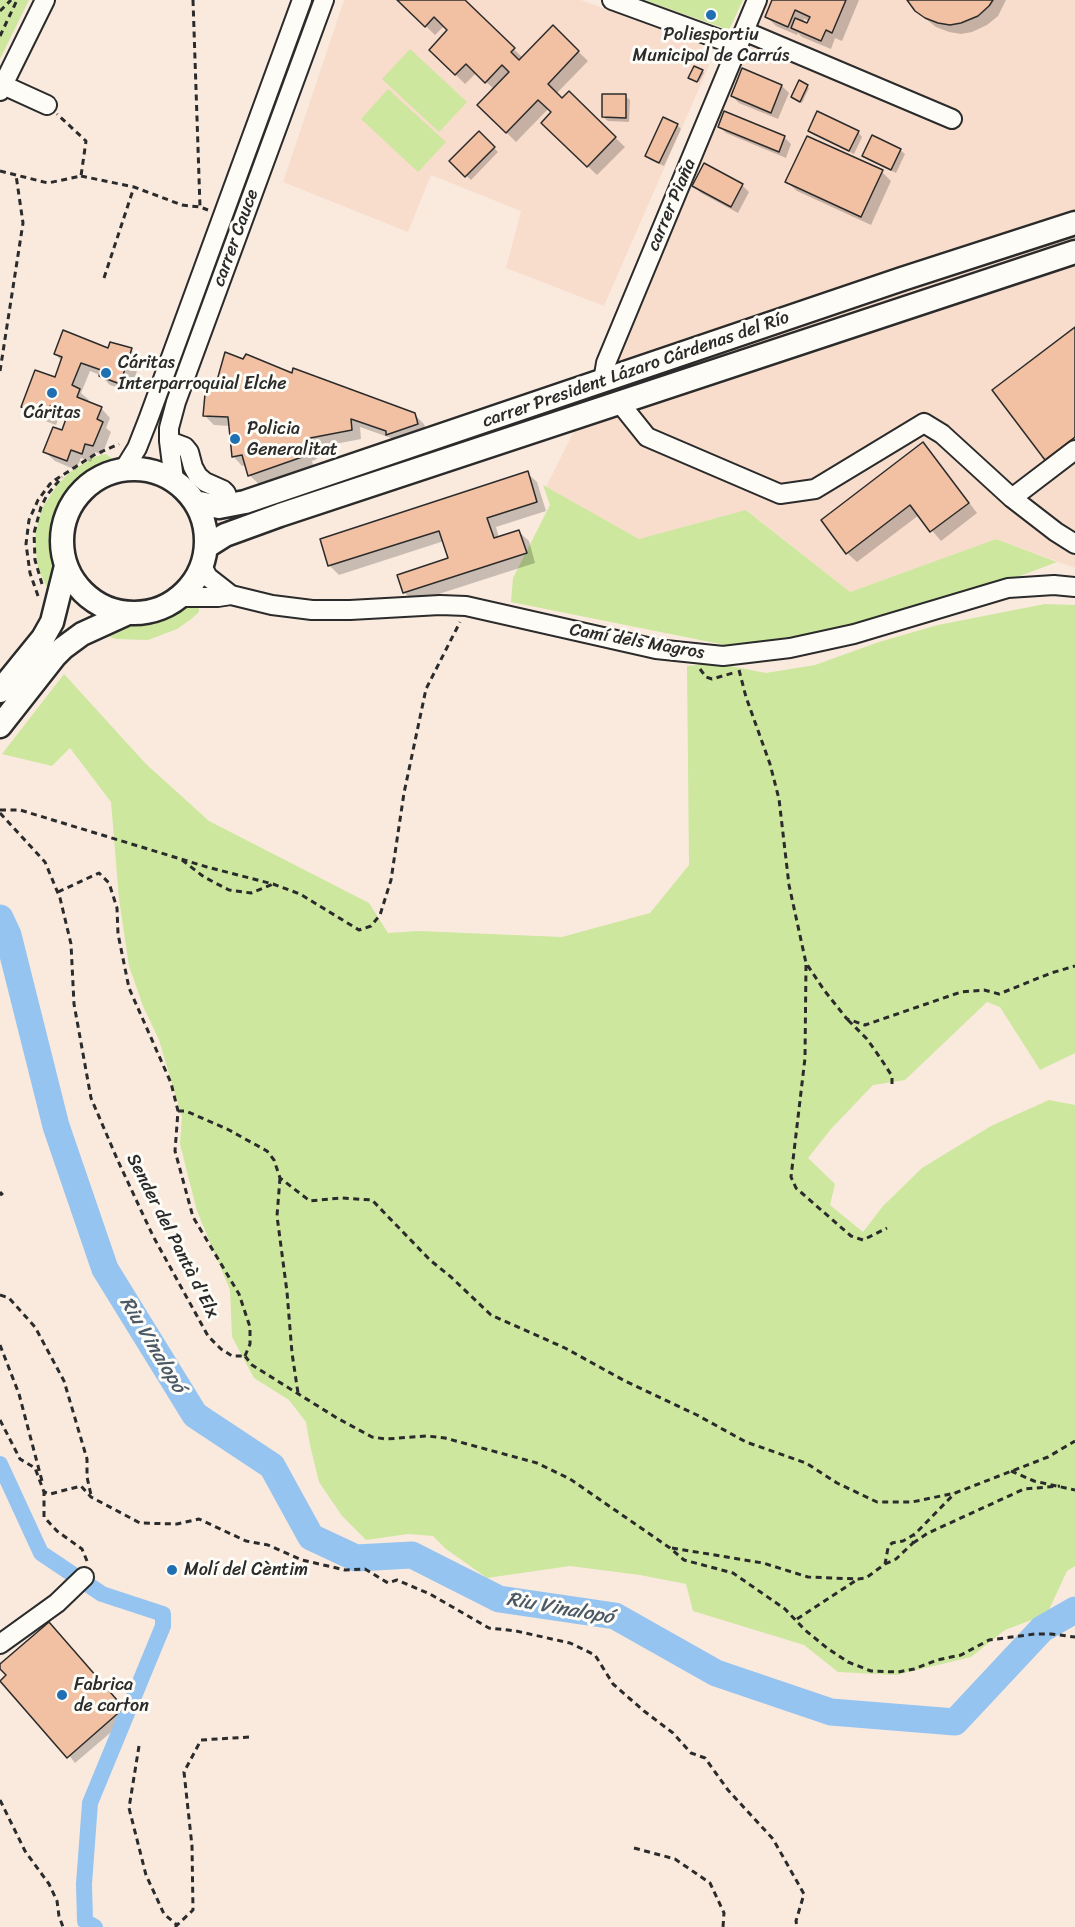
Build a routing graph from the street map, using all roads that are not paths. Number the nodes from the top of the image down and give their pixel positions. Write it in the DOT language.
graph roads {
  1 [pos="45,0"];
  2 [pos="302,0"];
  3 [pos="324,0"];
  4 [pos="612,0"];
  5 [pos="758,0"];
  6 [pos="741,39"];
  7 [pos="2,88"];
  8 [pos="47,105"];
  9 [pos="952,119"];
  10 [pos="1075,223"];
  11 [pos="1075,252"];
  12 [pos="603,381"];
  13 [pos="619,402"];
  14 [pos="169,441"];
  15 [pos="1075,450"];
  16 [pos="124,469"];
  17 [pos="174,480"];
  18 [pos="1012,498"];
  19 [pos="195,502"];
  20 [pos="230,506"];
  21 [pos="1075,544"];
  22 [pos="204,557"];
  23 [pos="66,566"];
  24 [pos="1075,587"];
  25 [pos="231,595"];
  26 [pos="179,597"];
  27 [pos="128,613"];
  28 [pos="0,691"];
  29 [pos="0,726"];
  30 [pos="80,1581"];
  31 [pos="0,1644"];
  1 -- 7 [label="street"];
  2 -- 16 [label="street, carrer Cauce"];
  3 -- 14 [label="street, carrer Cauce"];
  4 -- 6 [label="street"];
  5 -- 6 [label="street, carrer Piaña"];
  6 -- 9 [label="street"];
  6 -- 12 [label="street, carrer Piaña"];
  7 -- 8 [label="street"];
  10 -- 12 [label="main road, carrer President Lázaro Cárdenas del Río"];
  11 -- 13 [label="main road, carrer President Lázaro Cárdenas del Río"];
  12 -- 20 [label="main road, carrer President Lázaro Cárdenas del Río"];
  13 -- 18 [label="street"];
  13 -- 22 [label="main road, carrer President Lázaro Cárdenas del Río"];
  14 -- 17 [label="street, carrer Cauce"];
  14 -- 20 [label="street"];
  15 -- 18 [label="street"];
  16 -- 17 [label="main road"];
  16 -- 23 [label="main road"];
  17 -- 19 [label="main road"];
  18 -- 21 [label="street"];
  19 -- 20 [label="main road, carrer President Lázaro Cárdenas del Río"];
  19 -- 22 [label="main road"];
  22 -- 25 [label="street, Camí dels Magros"];
  22 -- 26 [label="main road"];
  23 -- 27 [label="main road"];
  23 -- 28 [label="main road"];
  24 -- 25 [label="street, Camí dels Magros"];
  25 -- 26 [label="street, Camí dels Magros"];
  26 -- 27 [label="main road"];
  27 -- 29 [label="main road"];
  30 -- 31 [label="street"];
}
